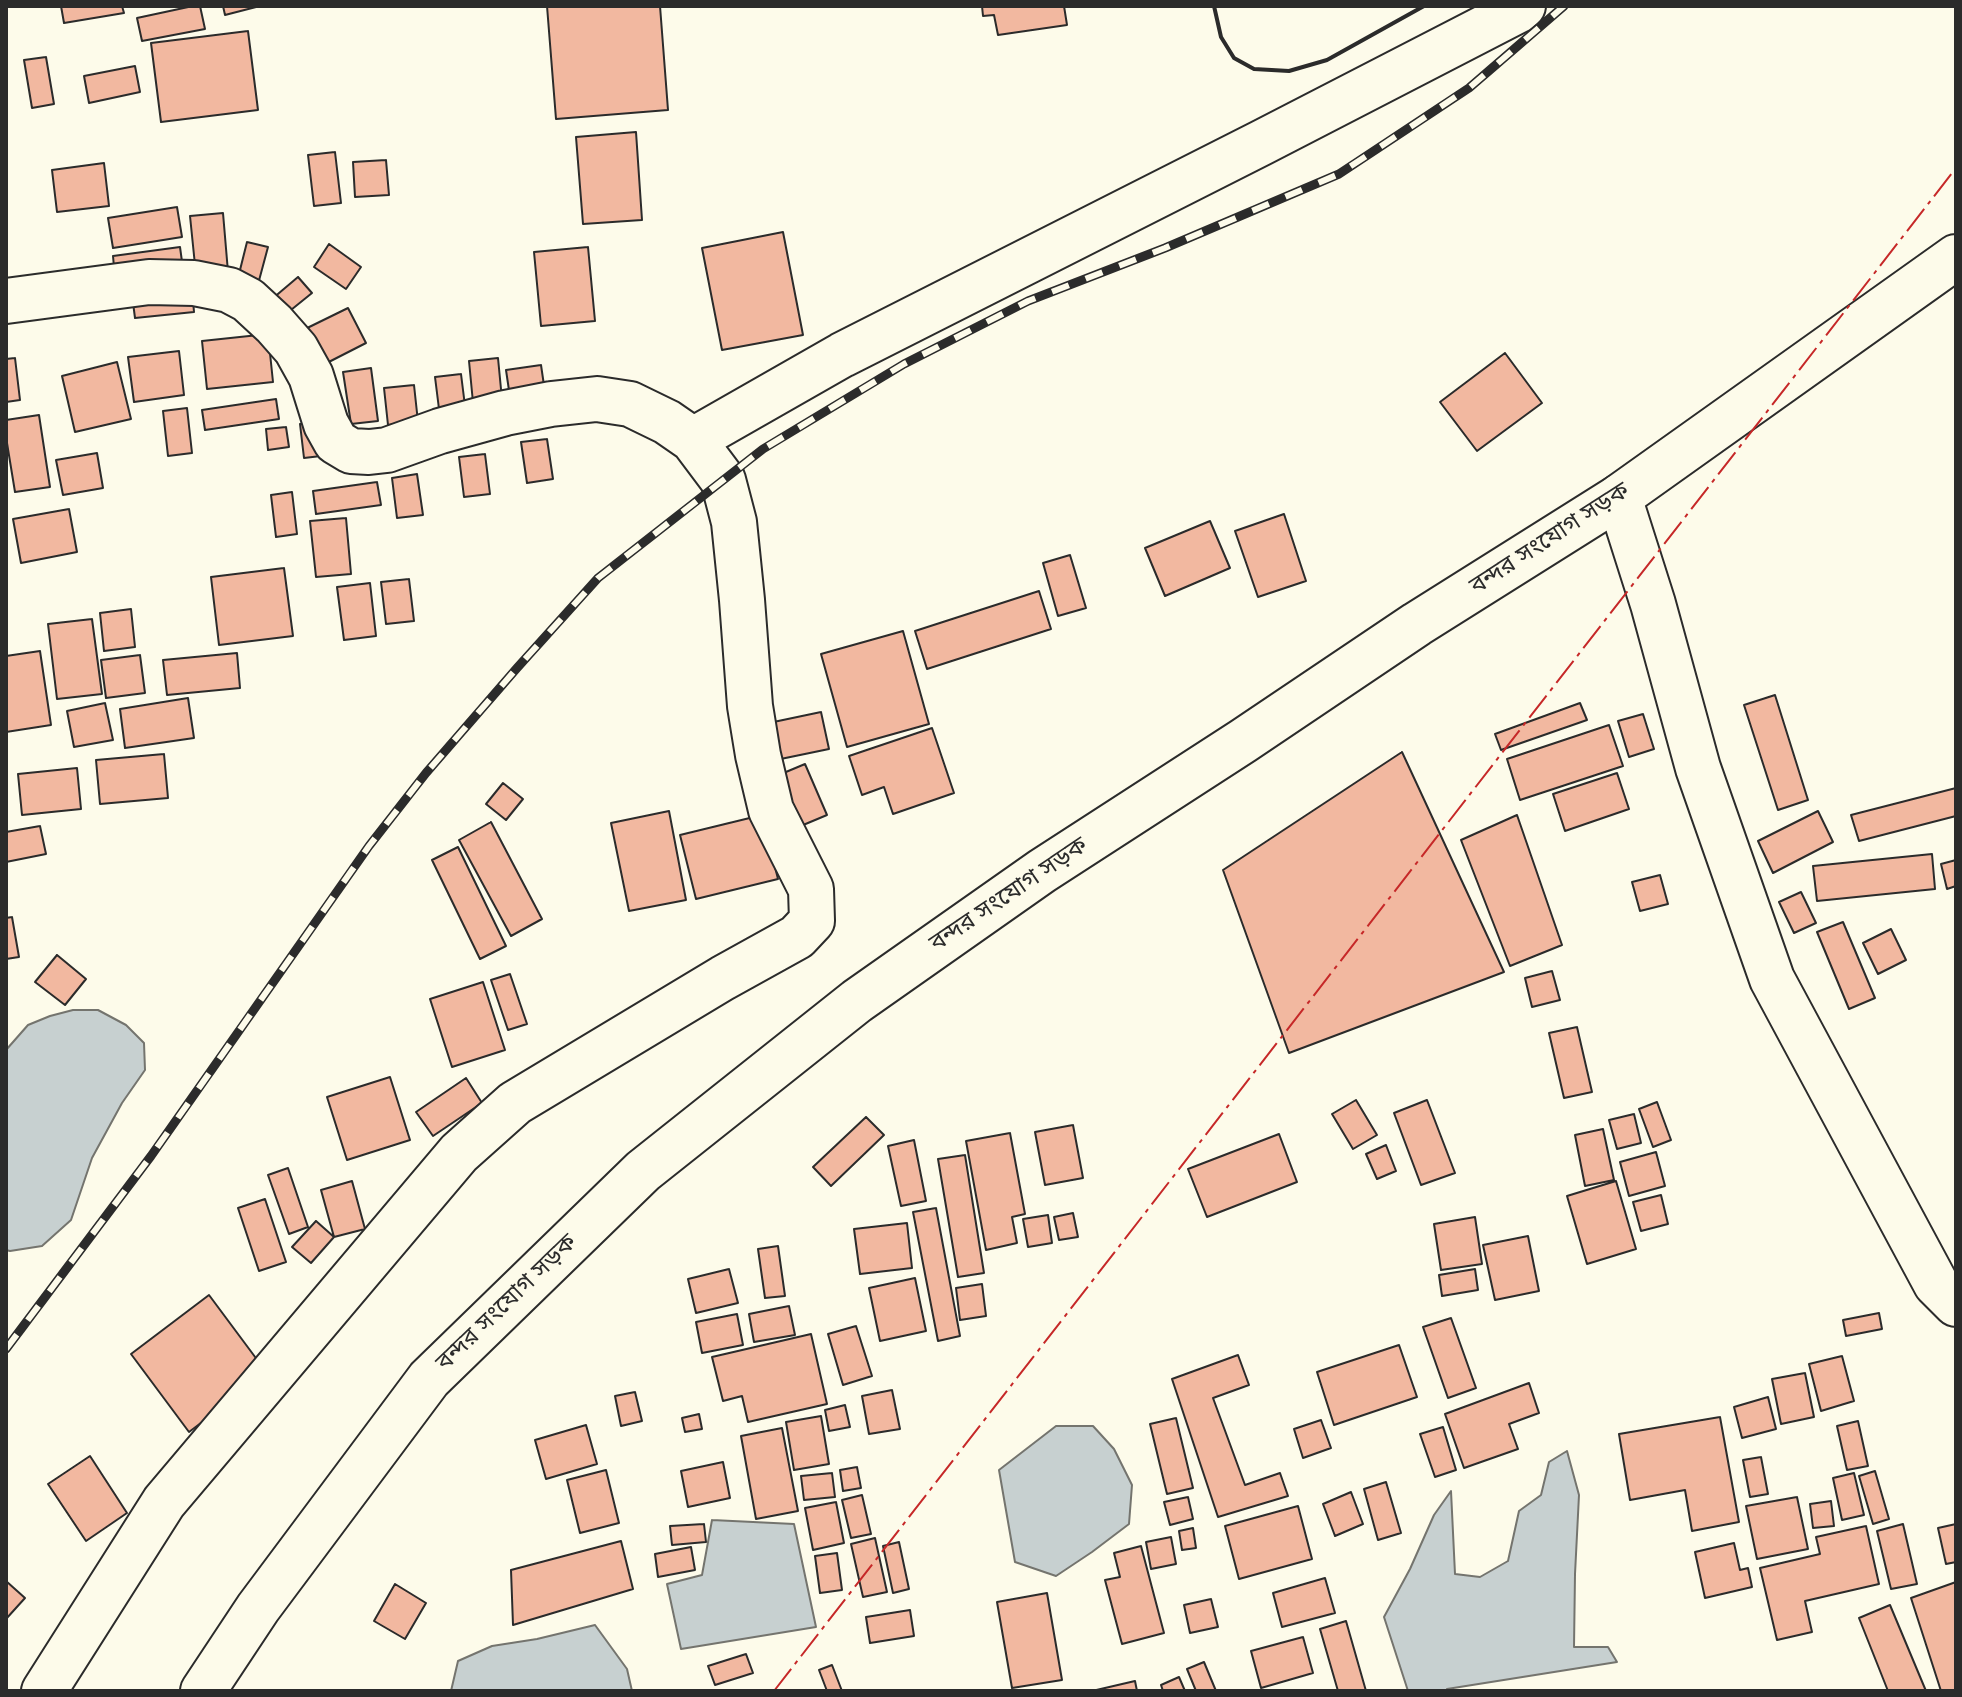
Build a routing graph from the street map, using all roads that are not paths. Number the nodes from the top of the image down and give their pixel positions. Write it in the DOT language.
graph roads {
  1 [pos="1523,6"];
  2 [pos="1956,257"];
  3 [pos="6,301"];
  4 [pos="693,440"];
  5 [pos="1619,497"];
  6 [pos="1956,1304"];
  7 [pos="44,1691"];
  8 [pos="203,1691"];
  1 -- 4 [label="main road"];
  2 -- 5 [label="main road, বন্দর সংযোগ সড়ক"];
  3 -- 4 [label="main road"];
  4 -- 7 [label="main road"];
  5 -- 6 [label="main road"];
  5 -- 8 [label="main road, বন্দর সংযোগ সড়ক"];
}
